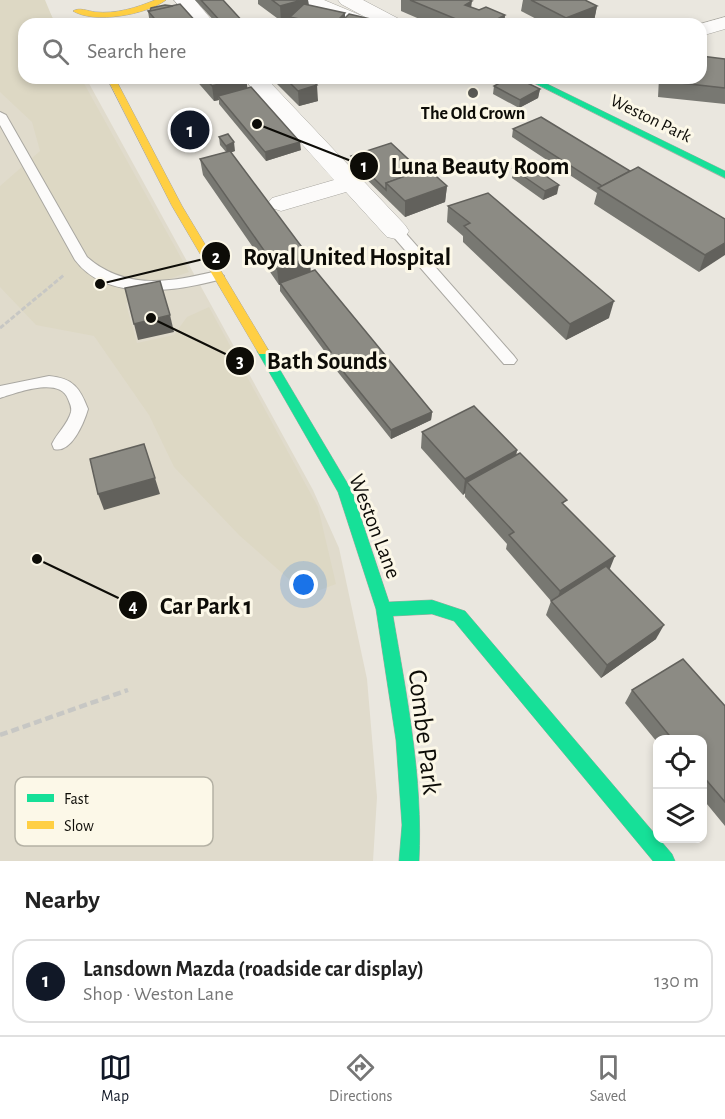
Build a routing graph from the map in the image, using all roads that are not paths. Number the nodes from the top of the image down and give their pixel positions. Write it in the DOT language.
graph roads {
  1 [pos="184,0"];
  2 [pos="310,0"];
  3 [pos="348,0"];
  4 [pos="159,2"];
  5 [pos="74,5"];
  6 [pos="142,18"];
  7 [pos="200,18"];
  8 [pos="349,18"];
  9 [pos="382,18"];
  10 [pos="725,23"];
  11 [pos="707,28"];
  12 [pos="115,84"];
  13 [pos="260,84"];
  14 [pos="540,84"];
  15 [pos="0,115"];
  16 [pos="725,175"];
  17 [pos="350,183"];
  18 [pos="281,203"];
  19 [pos="396,231"];
  20 [pos="218,276"];
  21 [pos="509,360"];
  22 [pos="0,392"];
  23 [pos="60,444"];
  24 [pos="384,609"];
  25 [pos="409,861"];
  26 [pos="665,861"];
  1 -- 7 [label="street"];
  2 -- 8 [label="street"];
  3 -- 9 [label="street"];
  4 -- 5 [label="street"];
  4 -- 6 [label="street"];
  10 -- 11 [label="street"];
  12 -- 20 [label="street, Weston Lane"];
  13 -- 17 [label="street"];
  14 -- 16 [label="street, Weston Park"];
  15 -- 20 [label="lane"];
  17 -- 18 [label="street"];
  17 -- 19 [label="street"];
  19 -- 21 [label="lane"];
  20 -- 24 [label="street, Weston Lane"];
  22 -- 23 [label="lane"];
  24 -- 25 [label="street, Combe Park"];
  24 -- 26 [label="street, Weston Lane"];
}
